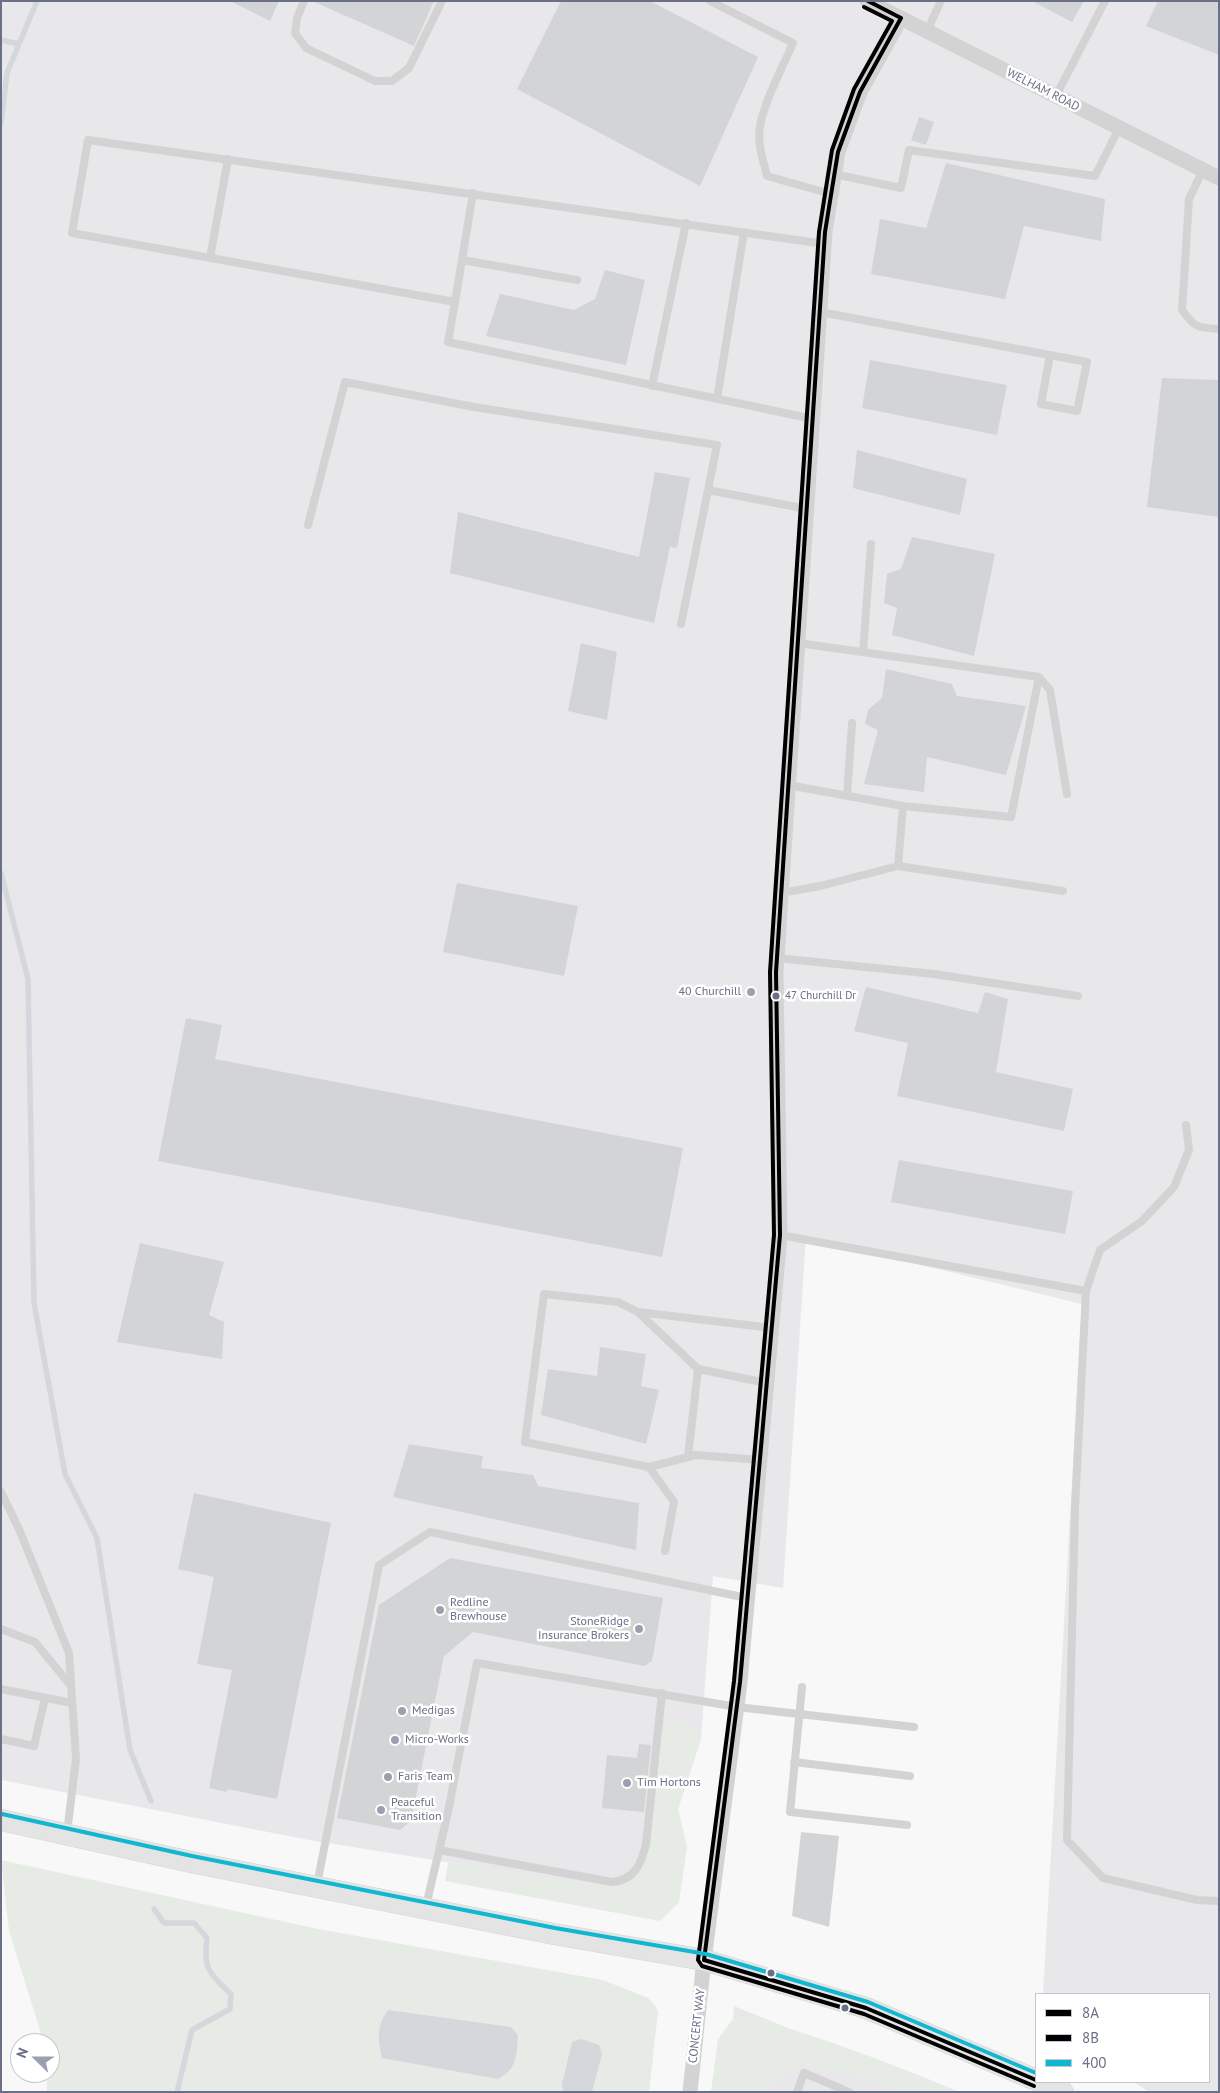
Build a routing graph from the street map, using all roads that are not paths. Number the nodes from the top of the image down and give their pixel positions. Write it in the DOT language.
graph roads {
  1 [pos="304,1"];
  2 [pos="442,1"];
  3 [pos="710,1"];
  4 [pos="867,1"];
  5 [pos="941,1"];
  6 [pos="1105,1"];
  7 [pos="886,6"];
  8 [pos="901,18"];
  9 [pos="926,31"];
  10 [pos="1056,96"];
  11 [pos="1119,128"];
  12 [pos="228,159"];
  13 [pos="1203,170"];
  14 [pos="834,174"];
  15 [pos="1219,178"];
  16 [pos="473,194"];
  17 [pos="831,194"];
  18 [pos="686,223"];
  19 [pos="744,232"];
  20 [pos="825,244"];
  21 [pos="210,258"];
  22 [pos="462,260"];
  23 [pos="576,280"];
  24 [pos="455,302"];
  25 [pos="820,312"];
  26 [pos="1219,329"];
  27 [pos="1050,355"];
  28 [pos="652,386"];
  29 [pos="717,399"];
  30 [pos="813,419"];
  31 [pos="708,490"];
  32 [pos="807,509"];
  33 [pos="308,525"];
  34 [pos="870,544"];
  35 [pos="682,624"];
  36 [pos="798,643"];
  37 [pos="863,652"];
  38 [pos="1039,677"];
  39 [pos="852,723"];
  40 [pos="788,785"];
  41 [pos="1067,794"];
  42 [pos="847,796"];
  43 [pos="903,806"];
  44 [pos="898,866"];
  45 [pos="1063,891"];
  46 [pos="781,893"];
  47 [pos="777,958"];
  48 [pos="1078,996"];
  49 [pos="1186,1125"];
  50 [pos="780,1235"];
  51 [pos="1086,1291"];
  52 [pos="638,1312"];
  53 [pos="772,1328"];
  54 [pos="698,1369"];
  55 [pos="767,1382"];
  56 [pos="688,1457"];
  57 [pos="760,1460"];
  58 [pos="649,1467"];
  59 [pos="1,1492"];
  60 [pos="665,1551"];
  61 [pos="747,1598"];
  62 [pos="1,1629"];
  63 [pos="71,1686"];
  64 [pos="802,1687"];
  65 [pos="1,1689"];
  66 [pos="662,1694"];
  67 [pos="45,1698"];
  68 [pos="72,1703"];
  69 [pos="737,1707"];
  70 [pos="799,1714"];
  71 [pos="914,1727"];
  72 [pos="1,1739"];
  73 [pos="794,1762"];
  74 [pos="910,1776"];
  75 [pos="1,1820"];
  76 [pos="906,1825"];
  77 [pos="67,1833"];
  78 [pos="439,1850"];
  79 [pos="316,1886"];
  80 [pos="1219,1901"];
  81 [pos="426,1908"];
  82 [pos="704,1960"];
  83 [pos="1035,2080"];
  84 [pos="1043,2083"];
  85 [pos="690,2092"];
  86 [pos="797,2092"];
  87 [pos="849,2092"];
  88 [pos="1063,2092"];
  1 -- 2 [label="lane"];
  3 -- 17 [label="lane"];
  4 -- 7 [label="street, WELHAM ROAD"];
  5 -- 9 [label="lane"];
  6 -- 10 [label="lane"];
  7 -- 8 [label="street, WELHAM ROAD"];
  8 -- 9 [label="street, WELHAM ROAD"];
  8 -- 14 [label="street, CONCERT WAY"];
  9 -- 10 [label="street, WELHAM ROAD"];
  10 -- 11 [label="street, WELHAM ROAD"];
  11 -- 13 [label="street, WELHAM ROAD"];
  11 -- 14 [label="lane"];
  12 -- 16 [label="lane"];
  12 -- 21 [label="lane"];
  12 -- 21 [label="lane"];
  13 -- 15 [label="street, WELHAM ROAD"];
  13 -- 26 [label="lane"];
  14 -- 17 [label="street, CONCERT WAY"];
  16 -- 18 [label="lane"];
  16 -- 22 [label="lane"];
  17 -- 20 [label="street, CONCERT WAY"];
  18 -- 19 [label="lane"];
  18 -- 28 [label="lane"];
  19 -- 20 [label="lane"];
  19 -- 29 [label="lane"];
  20 -- 25 [label="street, CONCERT WAY"];
  21 -- 24 [label="lane"];
  22 -- 23 [label="lane"];
  22 -- 24 [label="lane"];
  24 -- 28 [label="lane"];
  25 -- 27 [label="lane"];
  25 -- 30 [label="street, CONCERT WAY"];
  27 -- 27 [label="lane"];
  28 -- 29 [label="lane"];
  29 -- 30 [label="lane"];
  30 -- 32 [label="street, CONCERT WAY"];
  31 -- 32 [label="lane"];
  31 -- 33 [label="lane"];
  31 -- 35 [label="lane"];
  32 -- 36 [label="street, CONCERT WAY"];
  34 -- 37 [label="lane"];
  36 -- 37 [label="lane"];
  36 -- 40 [label="street, CONCERT WAY"];
  37 -- 38 [label="lane"];
  38 -- 41 [label="lane"];
  38 -- 43 [label="lane"];
  39 -- 42 [label="lane"];
  40 -- 42 [label="lane"];
  40 -- 46 [label="street, CONCERT WAY"];
  42 -- 43 [label="lane"];
  43 -- 44 [label="lane"];
  44 -- 45 [label="lane"];
  44 -- 46 [label="lane"];
  46 -- 47 [label="street, CONCERT WAY"];
  47 -- 48 [label="lane"];
  47 -- 50 [label="street, CONCERT WAY"];
  49 -- 51 [label="lane"];
  50 -- 51 [label="lane"];
  50 -- 53 [label="street, CONCERT WAY"];
  51 -- 80 [label="lane"];
  52 -- 53 [label="lane"];
  52 -- 54 [label="lane"];
  52 -- 58 [label="lane"];
  53 -- 55 [label="street, CONCERT WAY"];
  54 -- 55 [label="lane"];
  54 -- 56 [label="lane"];
  55 -- 57 [label="street, CONCERT WAY"];
  56 -- 57 [label="lane"];
  56 -- 58 [label="lane"];
  57 -- 61 [label="street, CONCERT WAY"];
  58 -- 60 [label="lane"];
  59 -- 63 [label="lane"];
  61 -- 69 [label="street, CONCERT WAY"];
  61 -- 79 [label="lane"];
  62 -- 63 [label="lane"];
  63 -- 68 [label="lane"];
  64 -- 70 [label="lane"];
  65 -- 67 [label="lane"];
  66 -- 69 [label="lane"];
  66 -- 78 [label="lane"];
  66 -- 78 [label="lane"];
  67 -- 68 [label="lane"];
  67 -- 72 [label="lane"];
  68 -- 77 [label="lane"];
  69 -- 70 [label="lane"];
  69 -- 82 [label="street, CONCERT WAY"];
  70 -- 71 [label="lane"];
  70 -- 73 [label="lane"];
  73 -- 74 [label="lane"];
  73 -- 76 [label="lane"];
  75 -- 77 [label="street"];
  77 -- 79 [label="street"];
  78 -- 81 [label="lane"];
  79 -- 81 [label="street"];
  81 -- 82 [label="street"];
  82 -- 83 [label="street"];
  82 -- 85 [label="street, CONCERT WAY"];
  84 -- 88 [label="street"];
  86 -- 87 [label="lane"];
}
